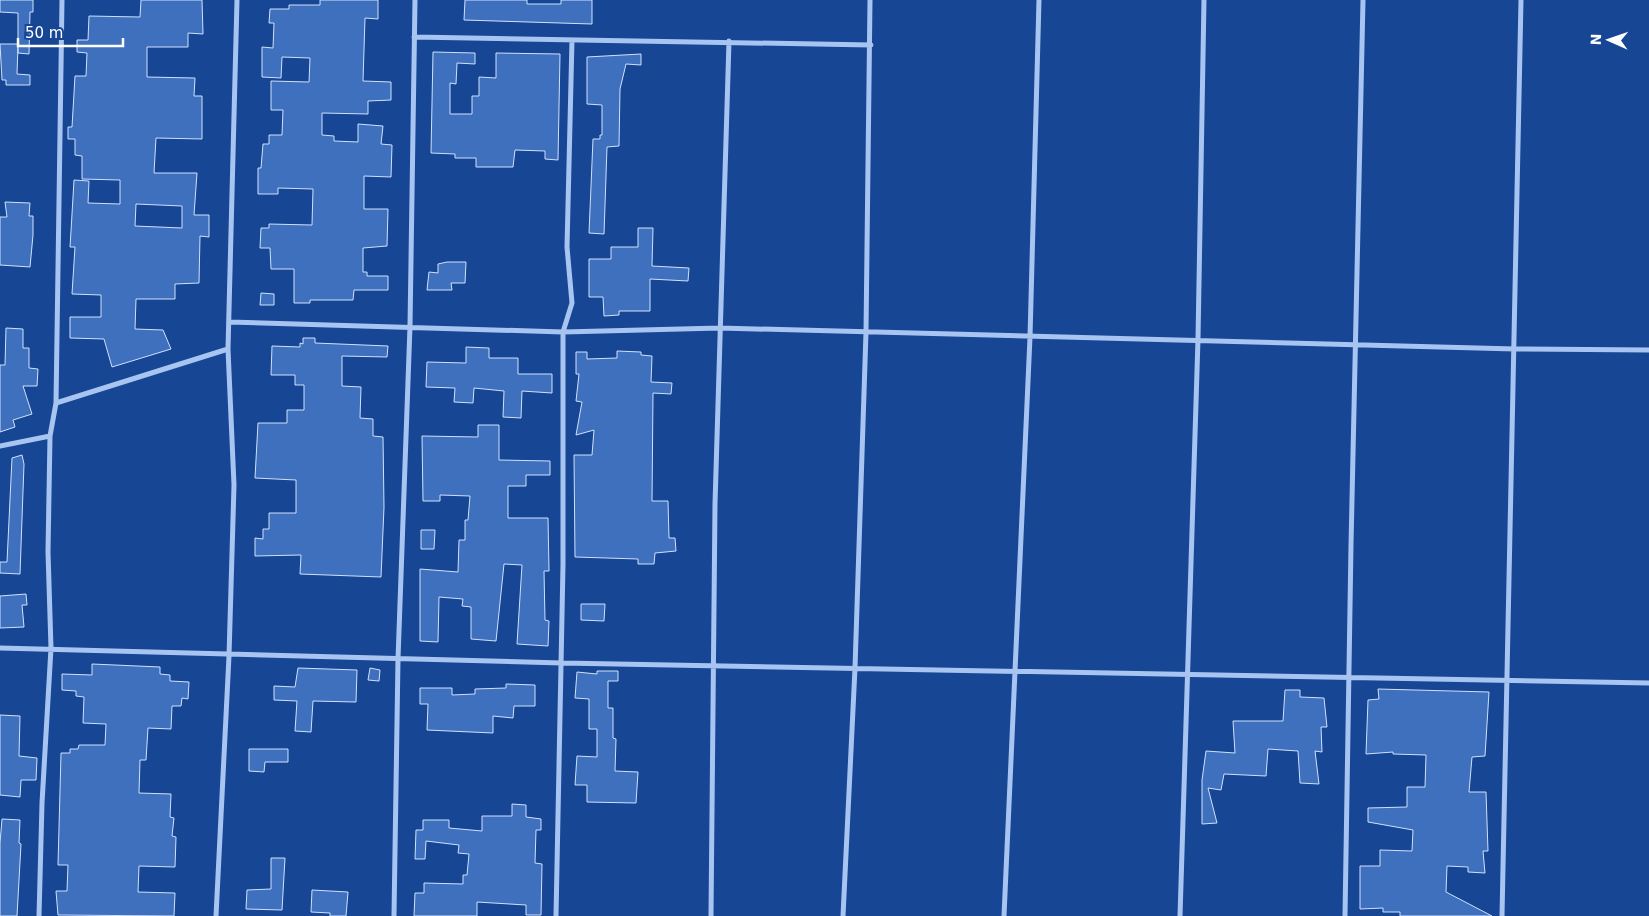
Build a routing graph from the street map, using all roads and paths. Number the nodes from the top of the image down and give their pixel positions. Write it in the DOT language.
graph roads {
  1 [pos="62,0"];
  2 [pos="237,0"];
  3 [pos="414,0"];
  4 [pos="870,0"];
  5 [pos="1039,0"];
  6 [pos="1204,0"];
  7 [pos="1363,0"];
  8 [pos="1521,0"];
  9 [pos="414,37"];
  10 [pos="572,40"];
  11 [pos="729,41"];
  12 [pos="871,45"];
  13 [pos="229,322"];
  14 [pos="410,326"];
  15 [pos="720,328"];
  16 [pos="563,332"];
  17 [pos="866,332"];
  18 [pos="1030,337"];
  19 [pos="1198,339"];
  20 [pos="1356,344"];
  21 [pos="228,349"];
  22 [pos="1515,349"];
  23 [pos="1649,350"];
  24 [pos="56,404"];
  25 [pos="50,436"];
  26 [pos="0,446"];
  27 [pos="0,648"];
  28 [pos="51,648"];
  29 [pos="229,656"];
  30 [pos="398,659"];
  31 [pos="562,663"];
  32 [pos="713,665"];
  33 [pos="856,668"];
  34 [pos="1014,671"];
  35 [pos="1188,674"];
  36 [pos="1348,677"];
  37 [pos="1508,680"];
  38 [pos="1649,683"];
  39 [pos="39,916"];
  40 [pos="216,916"];
  41 [pos="394,916"];
  42 [pos="556,916"];
  43 [pos="711,916"];
  44 [pos="843,916"];
  45 [pos="1004,916"];
  46 [pos="1180,916"];
  47 [pos="1345,916"];
  48 [pos="1502,916"];
  1 -- 24 [label="street"];
  2 -- 13 [label="street"];
  3 -- 9 [label="street"];
  4 -- 12 [label="street"];
  5 -- 18 [label="street"];
  6 -- 19 [label="street"];
  7 -- 20 [label="street"];
  8 -- 22 [label="street"];
  9 -- 10 [label="street"];
  9 -- 14 [label="street"];
  10 -- 11 [label="street"];
  10 -- 16 [label="street"];
  11 -- 12 [label="street"];
  11 -- 15 [label="street"];
  12 -- 17 [label="street"];
  13 -- 14 [label="street"];
  13 -- 21 [label="street"];
  14 -- 16 [label="street"];
  14 -- 30 [label="street"];
  15 -- 16 [label="street"];
  15 -- 17 [label="street"];
  15 -- 32 [label="street"];
  16 -- 31 [label="street"];
  17 -- 18 [label="street"];
  17 -- 33 [label="street"];
  18 -- 19 [label="street"];
  18 -- 34 [label="street"];
  19 -- 20 [label="street"];
  19 -- 35 [label="street"];
  20 -- 22 [label="street"];
  20 -- 36 [label="street"];
  21 -- 24 [label="street"];
  21 -- 29 [label="street"];
  22 -- 23 [label="street"];
  22 -- 37 [label="street"];
  24 -- 25 [label="street"];
  25 -- 26 [label="street"];
  25 -- 28 [label="street"];
  27 -- 28 [label="street"];
  28 -- 29 [label="street"];
  28 -- 39 [label="street"];
  29 -- 30 [label="street"];
  29 -- 40 [label="street"];
  30 -- 31 [label="street"];
  30 -- 41 [label="street"];
  31 -- 32 [label="street"];
  31 -- 42 [label="street"];
  32 -- 33 [label="street"];
  32 -- 43 [label="street"];
  33 -- 34 [label="street"];
  33 -- 44 [label="street"];
  34 -- 35 [label="street"];
  34 -- 45 [label="street"];
  35 -- 36 [label="street"];
  35 -- 46 [label="street"];
  36 -- 37 [label="street"];
  36 -- 47 [label="street"];
  37 -- 38 [label="street"];
  37 -- 48 [label="street"];
}
